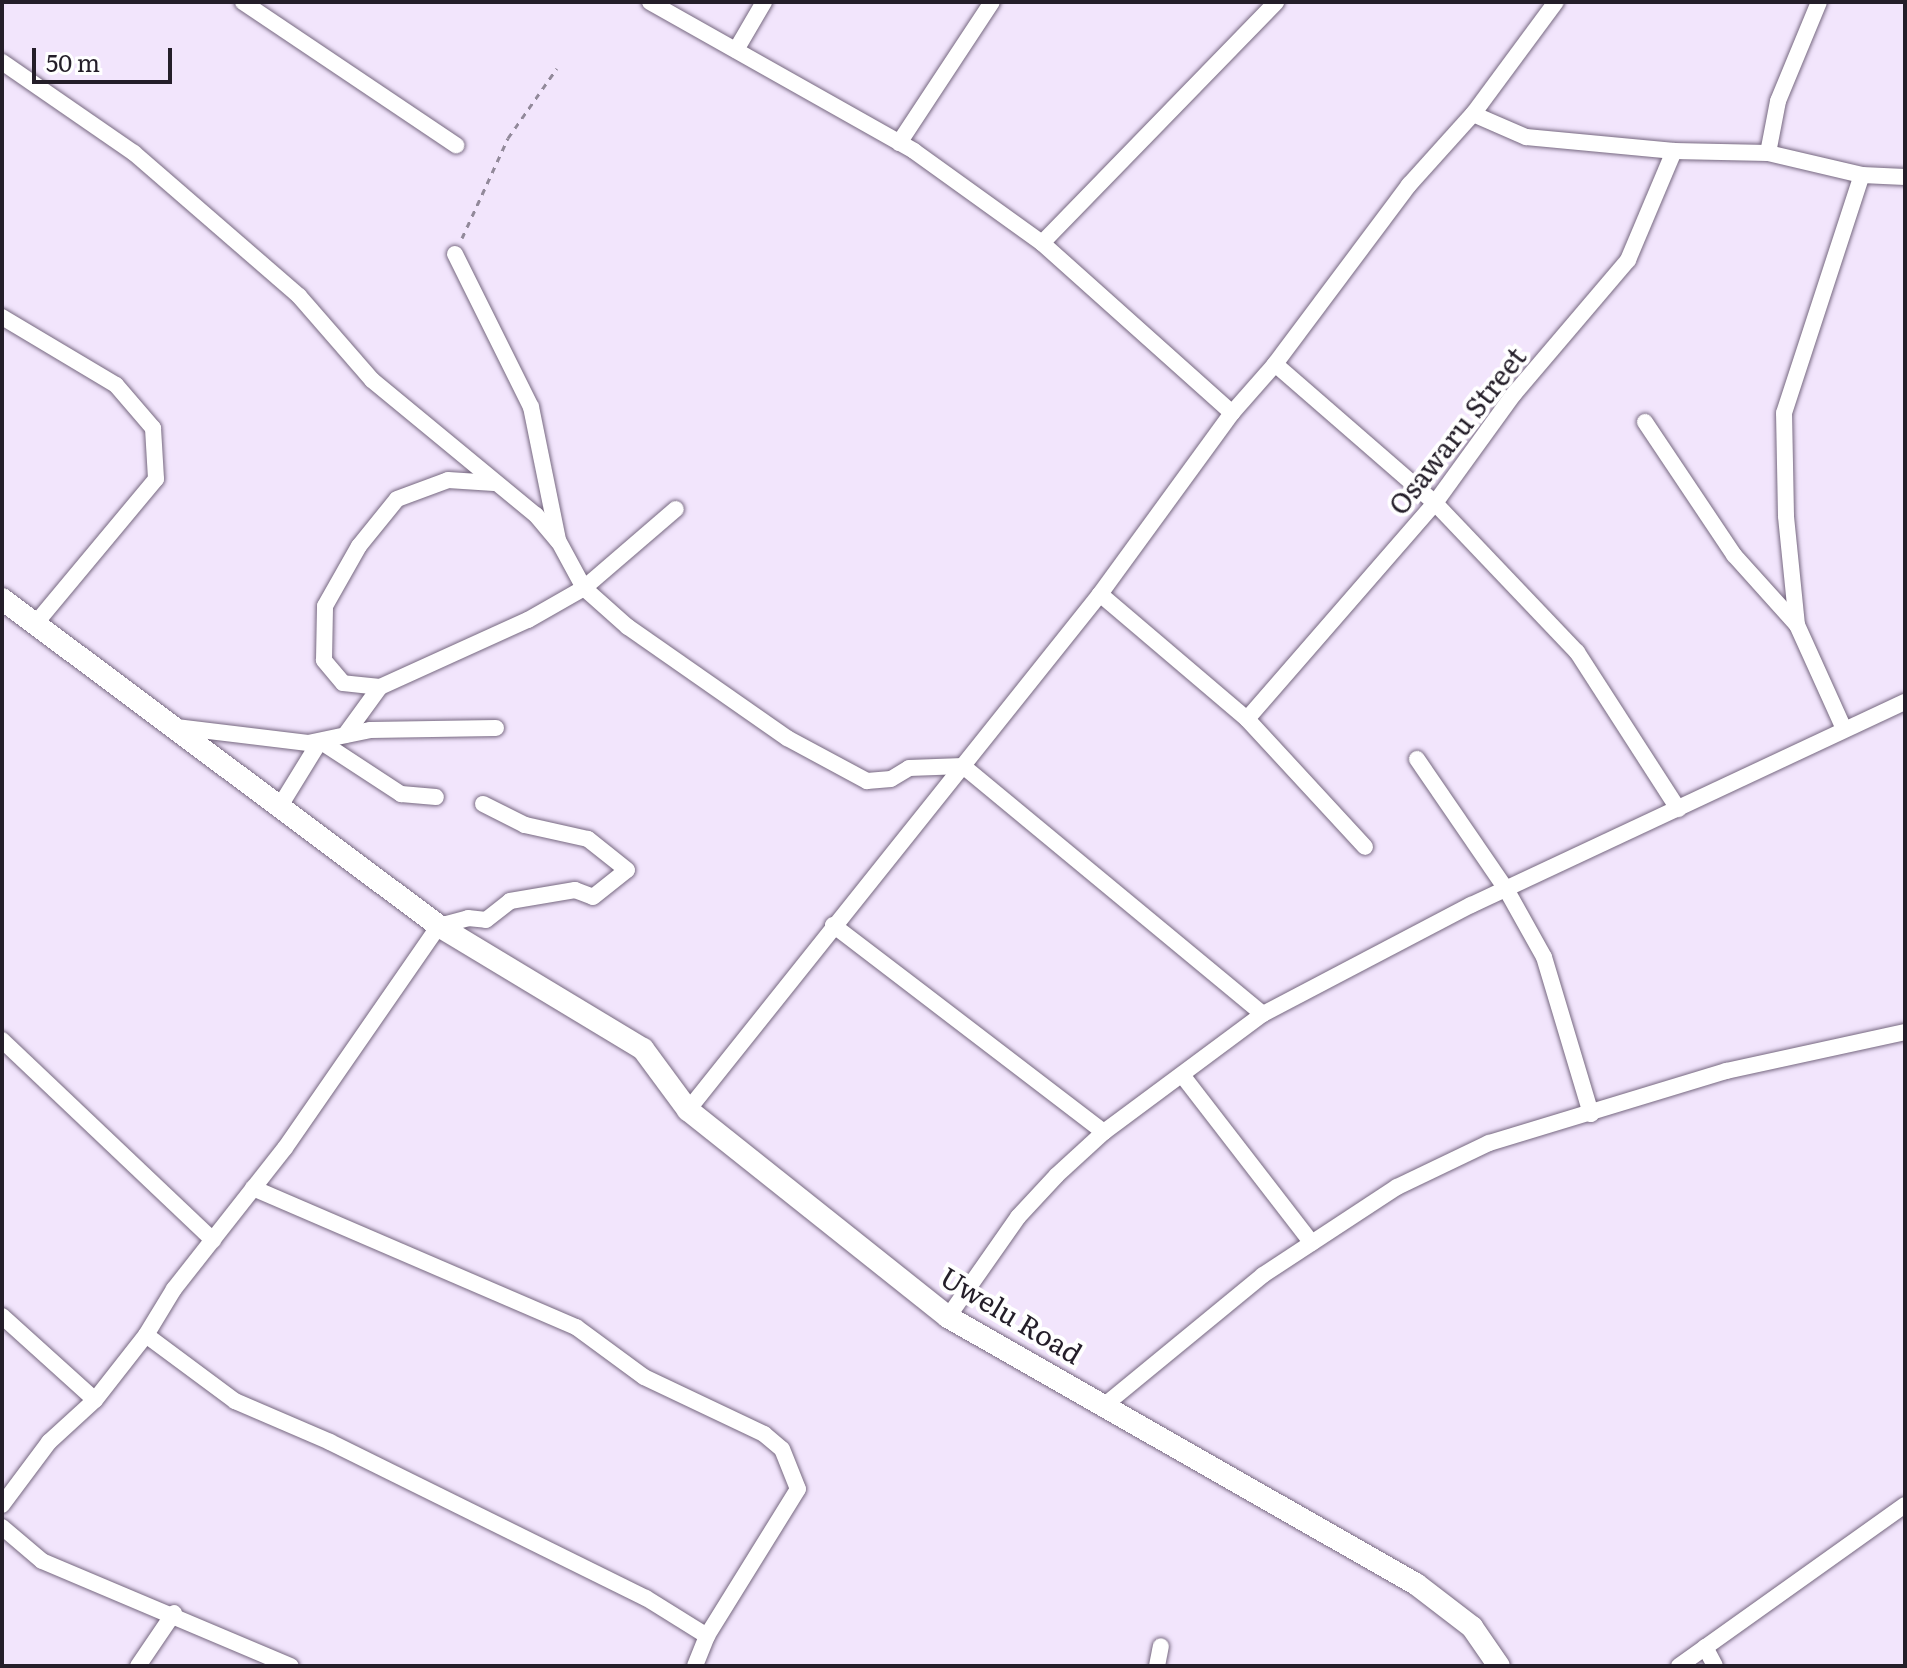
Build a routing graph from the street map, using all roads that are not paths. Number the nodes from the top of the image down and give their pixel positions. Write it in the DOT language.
graph roads {
  1 [pos="243,2"];
  2 [pos="650,2"];
  3 [pos="764,2"];
  4 [pos="992,2"];
  5 [pos="1276,2"];
  6 [pos="1556,2"];
  7 [pos="1819,2"];
  8 [pos="736,50"];
  9 [pos="2,62"];
  10 [pos="1473,114"];
  11 [pos="899,143"];
  12 [pos="456,145"];
  13 [pos="1674,151"];
  14 [pos="1768,153"];
  15 [pos="1862,175"];
  16 [pos="1905,177"];
  17 [pos="1042,243"];
  18 [pos="455,254"];
  19 [pos="2,317"];
  20 [pos="1275,364"];
  21 [pos="1232,413"];
  22 [pos="1645,422"];
  23 [pos="494,483"];
  24 [pos="1435,503"];
  25 [pos="676,509"];
  26 [pos="559,542"];
  27 [pos="584,588"];
  28 [pos="1100,594"];
  29 [pos="2,599"];
  30 [pos="37,622"];
  31 [pos="1797,625"];
  32 [pos="380,687"];
  33 [pos="1905,702"];
  34 [pos="1247,719"];
  35 [pos="176,727"];
  36 [pos="496,728"];
  37 [pos="1844,729"];
  38 [pos="345,735"];
  39 [pos="320,741"];
  40 [pos="1417,759"];
  41 [pos="963,766"];
  42 [pos="436,797"];
  43 [pos="483,804"];
  44 [pos="280,806"];
  45 [pos="1678,809"];
  46 [pos="1365,847"];
  47 [pos="1506,889"];
  48 [pos="833,925"];
  49 [pos="439,926"];
  50 [pos="1263,1014"];
  51 [pos="1905,1032"];
  52 [pos="2,1040"];
  53 [pos="1182,1075"];
  54 [pos="688,1110"];
  55 [pos="1591,1114"];
  56 [pos="1104,1132"];
  57 [pos="253,1188"];
  58 [pos="213,1240"];
  59 [pos="1312,1243"];
  60 [pos="2,1316"];
  61 [pos="948,1317"];
  62 [pos="146,1335"];
  63 [pos="95,1400"];
  64 [pos="1106,1404"];
  65 [pos="2,1505"];
  66 [pos="1905,1505"];
  67 [pos="2,1527"];
  68 [pos="174,1613"];
  69 [pos="707,1636"];
  70 [pos="1161,1646"];
  71 [pos="1705,1647"];
  72 [pos="138,1666"];
  73 [pos="291,1666"];
  74 [pos="695,1666"];
  75 [pos="1157,1666"];
  76 [pos="1499,1666"];
  77 [pos="1679,1666"];
  78 [pos="1715,1666"];
  1 -- 12 [label="street"];
  2 -- 8 [label="street"];
  3 -- 8 [label="street"];
  4 -- 11 [label="street"];
  5 -- 17 [label="street"];
  6 -- 10 [label="street"];
  7 -- 14 [label="street"];
  8 -- 11 [label="street"];
  9 -- 23 [label="street"];
  10 -- 13 [label="street"];
  10 -- 20 [label="street"];
  11 -- 17 [label="street"];
  13 -- 14 [label="street"];
  13 -- 24 [label="street, Osawaru Street"];
  14 -- 15 [label="street"];
  15 -- 16 [label="street"];
  15 -- 31 [label="street"];
  17 -- 21 [label="street"];
  18 -- 26 [label="street"];
  19 -- 30 [label="street"];
  20 -- 21 [label="street"];
  20 -- 24 [label="street"];
  21 -- 28 [label="street"];
  22 -- 31 [label="street"];
  23 -- 26 [label="street"];
  23 -- 32 [label="street"];
  24 -- 34 [label="street, Osawaru Street"];
  24 -- 45 [label="street"];
  25 -- 27 [label="street"];
  26 -- 27 [label="street"];
  27 -- 32 [label="street"];
  27 -- 41 [label="street"];
  28 -- 34 [label="street"];
  28 -- 41 [label="street"];
  29 -- 30 [label="street, Uwelu Road"];
  30 -- 35 [label="street, Uwelu Road"];
  31 -- 37 [label="street"];
  32 -- 38 [label="street"];
  33 -- 37 [label="street"];
  34 -- 46 [label="street"];
  35 -- 39 [label="street"];
  35 -- 44 [label="street, Uwelu Road"];
  36 -- 38 [label="street"];
  37 -- 45 [label="street"];
  38 -- 39 [label="street"];
  39 -- 42 [label="street"];
  39 -- 44 [label="street"];
  40 -- 47 [label="street"];
  41 -- 48 [label="street"];
  41 -- 50 [label="street"];
  43 -- 49 [label="street"];
  44 -- 49 [label="street, Uwelu Road"];
  45 -- 47 [label="street"];
  47 -- 50 [label="street"];
  47 -- 55 [label="street"];
  48 -- 54 [label="street"];
  48 -- 56 [label="street"];
  49 -- 54 [label="street, Uwelu Road"];
  49 -- 57 [label="street"];
  50 -- 53 [label="street"];
  51 -- 55 [label="street"];
  52 -- 58 [label="street"];
  53 -- 56 [label="street"];
  53 -- 59 [label="street"];
  54 -- 61 [label="street, Uwelu Road"];
  55 -- 59 [label="street"];
  56 -- 61 [label="street"];
  57 -- 58 [label="street"];
  57 -- 69 [label="street"];
  58 -- 62 [label="street"];
  59 -- 64 [label="street"];
  60 -- 63 [label="street"];
  61 -- 64 [label="street, Uwelu Road"];
  62 -- 63 [label="street"];
  62 -- 69 [label="street"];
  63 -- 65 [label="street"];
  64 -- 76 [label="street, Uwelu Road"];
  66 -- 71 [label="street"];
  67 -- 68 [label="street"];
  68 -- 72 [label="street"];
  68 -- 73 [label="street"];
  69 -- 74 [label="street"];
  70 -- 75 [label="street"];
  71 -- 77 [label="street"];
  71 -- 78 [label="street"];
}
